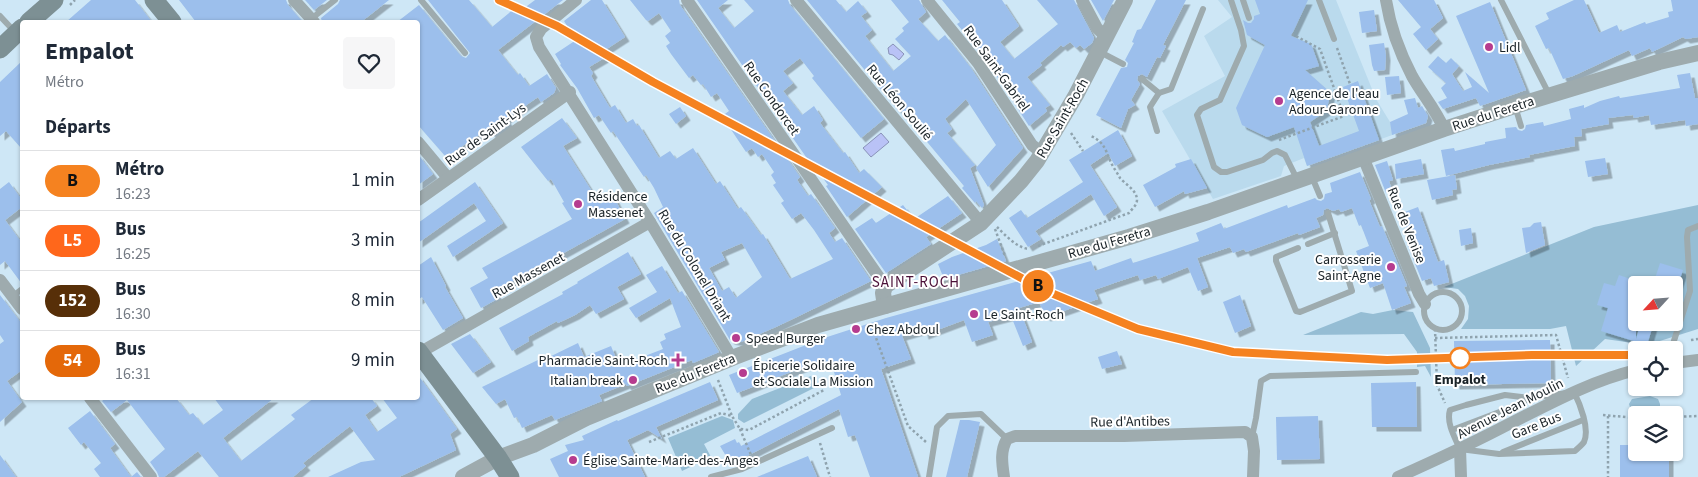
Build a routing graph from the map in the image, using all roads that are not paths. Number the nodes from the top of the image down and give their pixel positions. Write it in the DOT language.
graph roads {
  1 [pos="54,0"];
  2 [pos="154,0"];
  3 [pos="294,0"];
  4 [pos="335,0"];
  5 [pos="422,0"];
  6 [pos="576,0"];
  7 [pos="687,0"];
  8 [pos="796,0"];
  9 [pos="927,0"];
  10 [pos="1082,0"];
  11 [pos="1125,0"];
  12 [pos="1231,0"];
  13 [pos="1242,0"];
  14 [pos="1319,0"];
  15 [pos="1386,0"];
  16 [pos="1501,0"];
  17 [pos="1203,9"];
  18 [pos="0,16"];
  19 [pos="1249,18"];
  20 [pos="32,20"];
  21 [pos="170,20"];
  22 [pos="311,20"];
  23 [pos="313,20"];
  24 [pos="20,26"];
  25 [pos="20,31"];
  26 [pos="1106,36"];
  27 [pos="1334,39"];
  28 [pos="0,49"];
  29 [pos="1098,52"];
  30 [pos="465,53"];
  31 [pos="1698,53"];
  32 [pos="1123,64"];
  33 [pos="1142,79"];
  34 [pos="570,92"];
  35 [pos="1159,93"];
  36 [pos="1550,95"];
  37 [pos="1515,106"];
  38 [pos="1521,126"];
  39 [pos="1444,129"];
  40 [pos="1157,131"];
  41 [pos="420,144"];
  42 [pos="1042,153"];
  43 [pos="1363,157"];
  44 [pos="448,178"];
  45 [pos="1305,178"];
  46 [pos="1320,196"];
  47 [pos="420,199"];
  48 [pos="1328,213"];
  49 [pos="650,222"];
  50 [pos="981,223"];
  51 [pos="1698,226"];
  52 [pos="1335,233"];
  53 [pos="1308,244"];
  54 [pos="1298,248"];
  55 [pos="0,280"];
  56 [pos="885,286"];
  57 [pos="18,293"];
  58 [pos="1425,304"];
  59 [pos="885,306"];
  60 [pos="1674,341"];
  61 [pos="420,351"];
  62 [pos="420,355"];
  63 [pos="732,358"];
  64 [pos="1698,360"];
  65 [pos="1683,362"];
  66 [pos="1416,372"];
  67 [pos="1628,372"];
  68 [pos="1574,392"];
  69 [pos="1531,398"];
  70 [pos="92,400"];
  71 [pos="1584,420"];
  72 [pos="832,428"];
  73 [pos="1452,430"];
  74 [pos="1252,437"];
  75 [pos="1007,439"];
  76 [pos="1460,450"];
  77 [pos="1499,454"];
  78 [pos="498,458"];
  79 [pos="151,477"];
  80 [pos="463,477"];
  81 [pos="510,477"];
  82 [pos="711,477"];
  83 [pos="929,477"];
  84 [pos="1004,477"];
  85 [pos="1252,477"];
  86 [pos="1398,477"];
  87 [pos="1462,477"];
  1 -- 20 [label="main road"];
  2 -- 21 [label="main road"];
  3 -- 22 [label="street"];
  4 -- 23 [label="lane"];
  5 -- 30 [label="lane"];
  6 -- 34 [label="street, Rue du Colonel Driant"];
  7 -- 56 [label="street, Rue Condorcet"];
  8 -- 50 [label="street, Rue Léon Soulié"];
  9 -- 42 [label="street, Rue Saint-Gabriel"];
  10 -- 26 [label="street"];
  11 -- 26 [label="street, Rue Saint-Roch"];
  12 -- 45 [label="lane"];
  13 -- 19 [label="lane"];
  14 -- 27 [label="lane"];
  15 -- 39 [label="street"];
  16 -- 36 [label="lane"];
  17 -- 35 [label="lane"];
  18 -- 24 [label="lane"];
  25 -- 28 [label="main road"];
  26 -- 29 [label="street, Rue Saint-Roch"];
  29 -- 32 [label="lane"];
  29 -- 42 [label="street, Rue Saint-Roch"];
  31 -- 36 [label="street, Rue du Feretra"];
  33 -- 35 [label="lane"];
  34 -- 44 [label="street, Rue de Saint-Lys"];
  34 -- 49 [label="street, Rue du Colonel Driant"];
  35 -- 40 [label="lane"];
  36 -- 37 [label="street, Rue du Feretra"];
  37 -- 38 [label="lane"];
  37 -- 39 [label="street, Rue du Feretra"];
  39 -- 43 [label="street, Rue du Feretra"];
  41 -- 44 [label="street"];
  42 -- 50 [label="street, Rue Saint-Roch"];
  43 -- 45 [label="street, Rue du Feretra"];
  43 -- 58 [label="street, Rue de Venise"];
  44 -- 47 [label="street, Rue de Saint-Lys"];
  45 -- 46 [label="lane"];
  45 -- 59 [label="street, Rue du Feretra"];
  48 -- 52 [label="lane"];
  49 -- 61 [label="street, Rue Massenet"];
  49 -- 63 [label="street, Rue du Colonel Driant"];
  50 -- 56 [label="street, Rue Saint-Roch"];
  51 -- 60 [label="lane"];
  52 -- 53 [label="lane"];
  52 -- 54 [label="lane"];
  55 -- 57 [label="street"];
  56 -- 59 [label="street"];
  58 -- 58 [label="lane, Rue de Venise"];
  59 -- 63 [label="street, Rue du Feretra"];
  62 -- 78 [label="main road"];
  63 -- 78 [label="street, Rue du Feretra"];
  64 -- 65 [label="street"];
  66 -- 74 [label="lane"];
  67 -- 68 [label="street, Avenue Jean Moulin"];
  68 -- 69 [label="lane, Gare Bus"];
  68 -- 71 [label="lane"];
  68 -- 76 [label="street, Avenue Jean Moulin"];
  69 -- 73 [label="lane, Gare Bus"];
  69 -- 73 [label="lane, Gare Bus"];
  70 -- 79 [label="street"];
  71 -- 77 [label="lane, Gare Bus"];
  71 -- 77 [label="lane, Gare Bus"];
  72 -- 82 [label="lane"];
  73 -- 76 [label="lane"];
  74 -- 75 [label="street, Rue d'Antibes"];
  74 -- 85 [label="street"];
  75 -- 83 [label="lane"];
  75 -- 84 [label="street"];
  76 -- 77 [label="lane, Gare Bus"];
  76 -- 86 [label="street, Avenue Jean Moulin"];
  76 -- 87 [label="street"];
  78 -- 80 [label="street, Rue du Feretra"];
  78 -- 81 [label="main road"];
}
